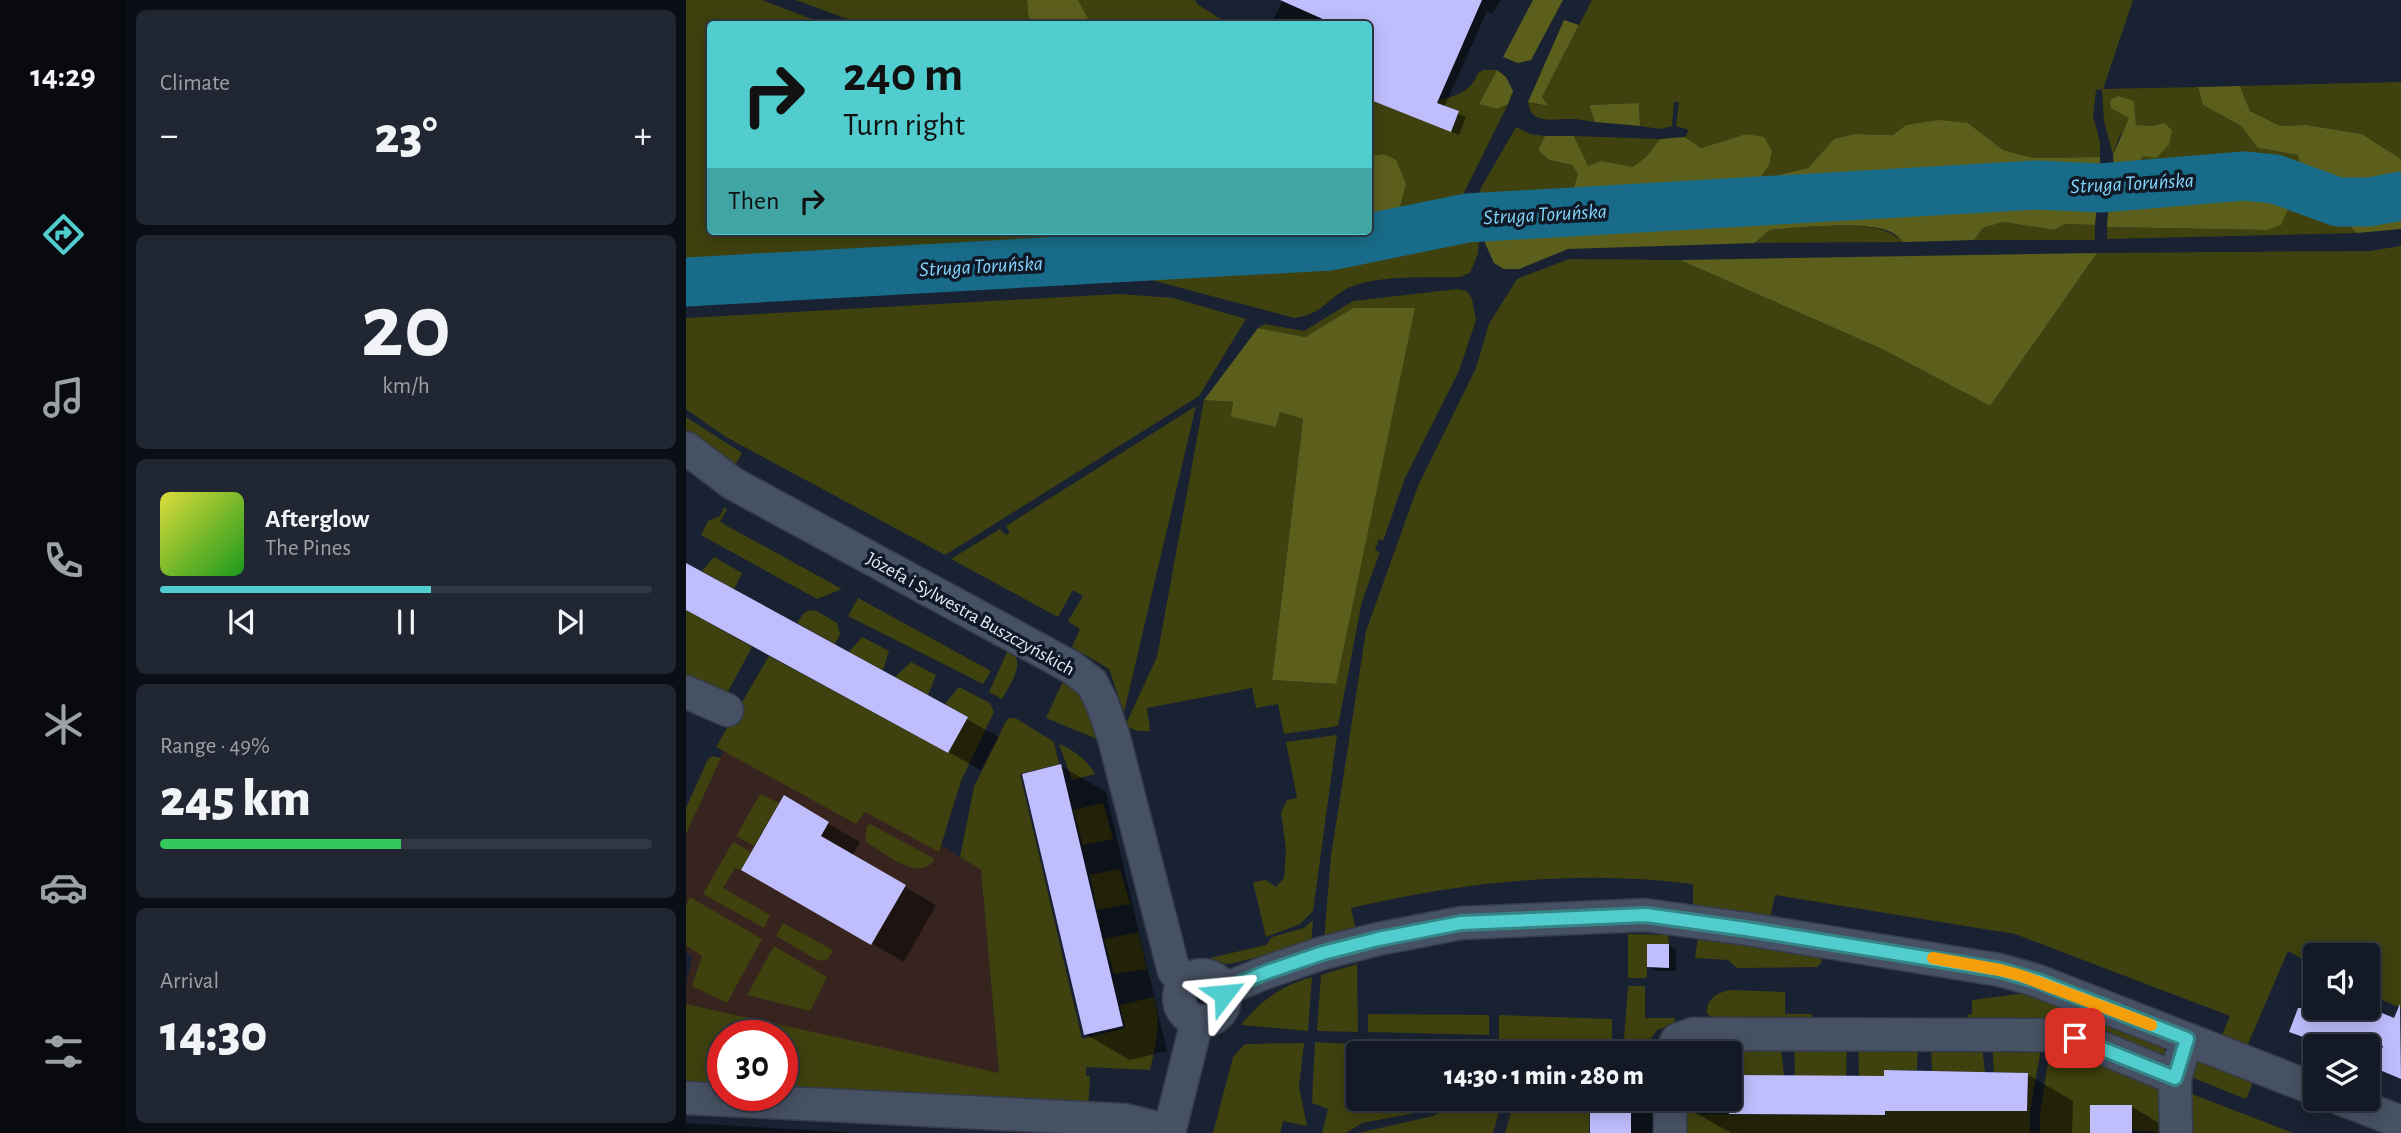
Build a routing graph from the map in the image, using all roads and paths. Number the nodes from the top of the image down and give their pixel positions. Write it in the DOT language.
graph roads {
  1 [pos="686,448"];
  2 [pos="686,692"];
  3 [pos="727,710"];
  4 [pos="1184,983"];
  5 [pos="1223,990"];
  6 [pos="1197,1021"];
  7 [pos="2187,1039"];
  8 [pos="1676,1041"];
  9 [pos="2175,1078"];
  10 [pos="2303,1084"];
  11 [pos="686,1098"];
  12 [pos="1670,1111"];
  13 [pos="2372,1111"];
  14 [pos="2401,1122"];
  15 [pos="1169,1132"];
  16 [pos="1670,1133"];
  17 [pos="2176,1133"];
  1 -- 4 [label="street, Józefa i Sylwestra Buszczyńskich"];
  2 -- 3 [label="street"];
  4 -- 5 [label="street"];
  4 -- 6 [label="street"];
  5 -- 6 [label="street"];
  5 -- 7 [label="street"];
  6 -- 15 [label="street"];
  7 -- 9 [label="street"];
  7 -- 10 [label="street"];
  8 -- 9 [label="street"];
  9 -- 17 [label="street"];
  11 -- 15 [label="street"];
  12 -- 16 [label="street"];
  13 -- 14 [label="street"];
}
